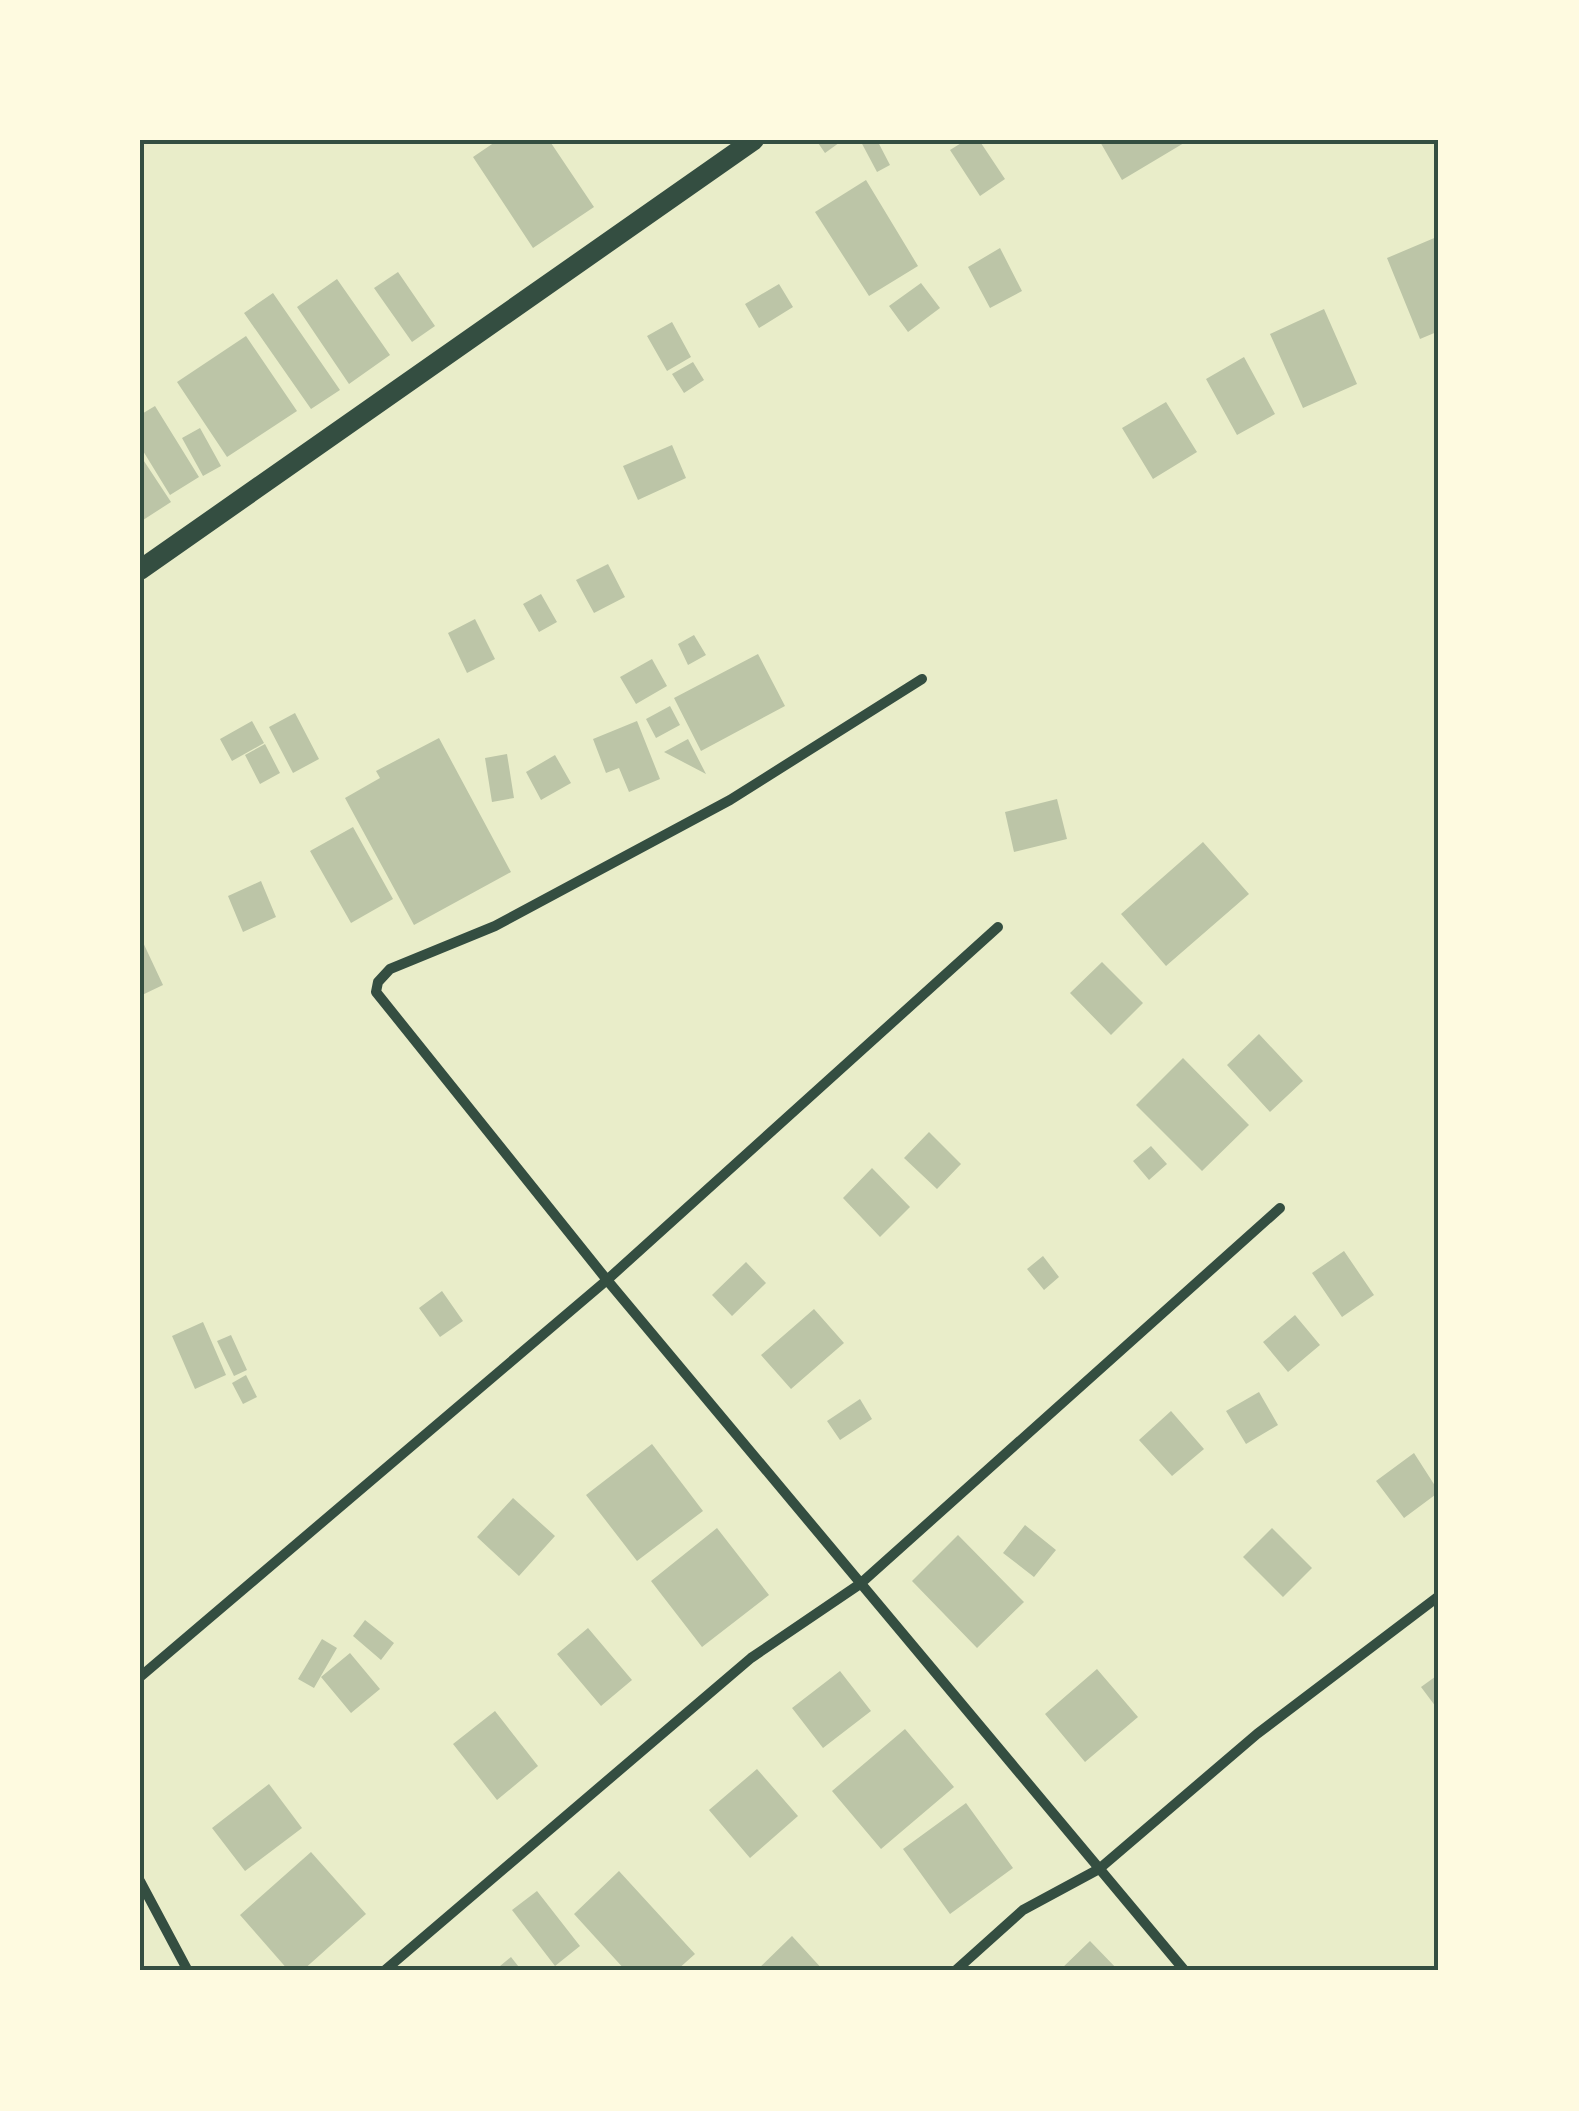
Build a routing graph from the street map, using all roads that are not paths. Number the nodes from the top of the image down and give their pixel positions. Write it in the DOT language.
graph roads {
  1 [pos="754,140"];
  2 [pos="140,570"];
  3 [pos="922,679"];
  4 [pos="998,926"];
  5 [pos="1280,1208"];
  6 [pos="607,1280"];
  7 [pos="860,1584"];
  8 [pos="1439,1596"];
  9 [pos="140,1677"];
  10 [pos="1098,1869"];
  11 [pos="140,1881"];
  12 [pos="188,1971"];
  13 [pos="384,1971"];
  14 [pos="955,1971"];
  15 [pos="1185,1971"];
  1 -- 2 [label="main road"];
  3 -- 6 [label="street"];
  4 -- 6 [label="street"];
  5 -- 7 [label="street"];
  6 -- 7 [label="street"];
  6 -- 9 [label="street"];
  7 -- 10 [label="street"];
  7 -- 13 [label="street"];
  8 -- 10 [label="street"];
  10 -- 14 [label="street"];
  10 -- 15 [label="street"];
  11 -- 12 [label="street"];
}
